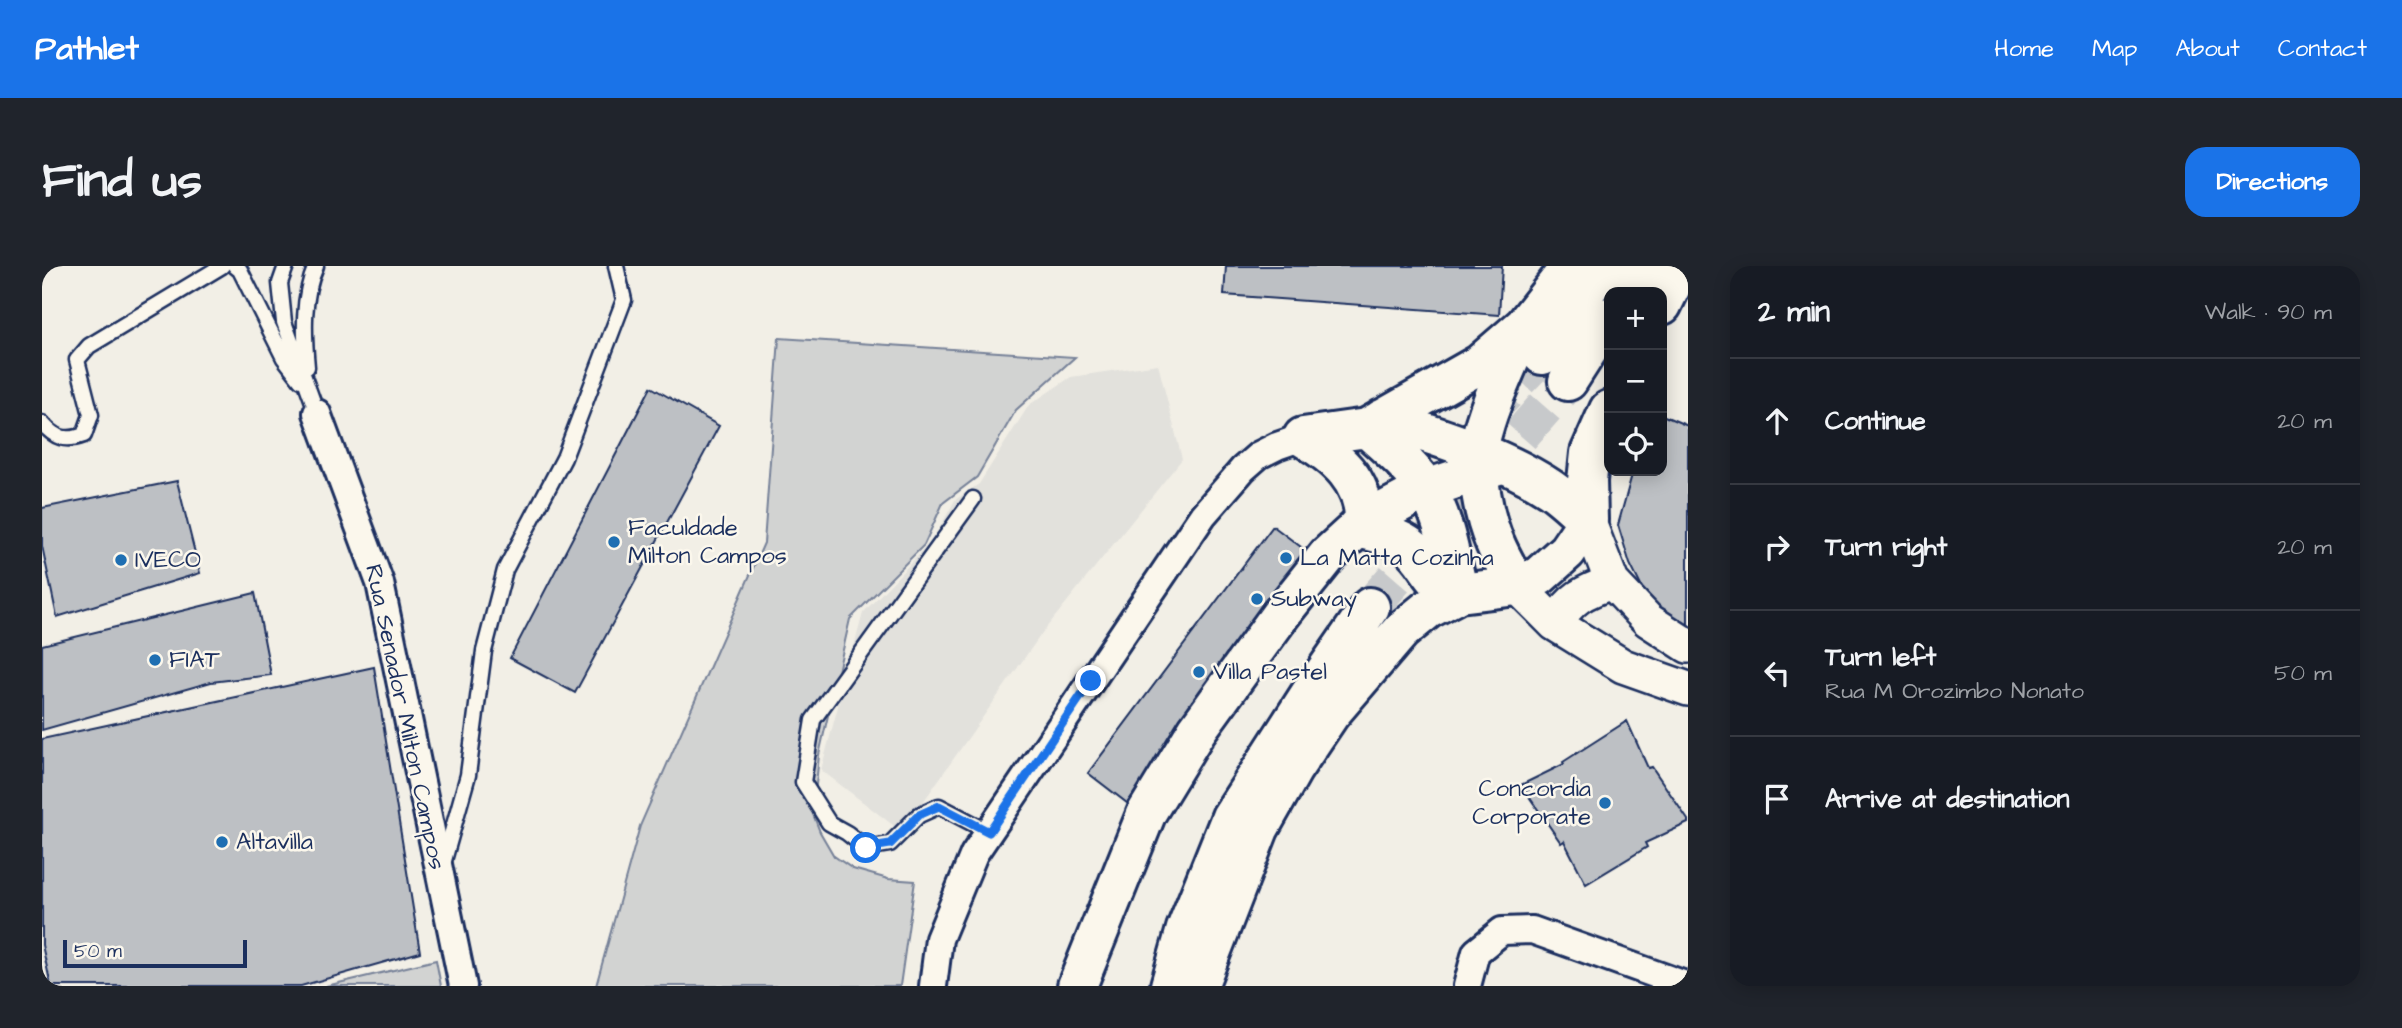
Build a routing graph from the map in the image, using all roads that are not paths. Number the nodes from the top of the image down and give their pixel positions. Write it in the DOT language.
graph roads {
  1 [pos="222,266"];
  2 [pos="235,266"];
  3 [pos="286,266"];
  4 [pos="316,266"];
  5 [pos="616,266"];
  6 [pos="1571,266"];
  7 [pos="1603,266"];
  8 [pos="1642,266"];
  9 [pos="1681,266"];
  10 [pos="1628,287"];
  11 [pos="1667,295"];
  12 [pos="1604,320"];
  13 [pos="1545,354"];
  14 [pos="313,401"];
  15 [pos="1608,413"];
  16 [pos="42,423"];
  17 [pos="1374,424"];
  18 [pos="1303,437"];
  19 [pos="1487,463"];
  20 [pos="1355,482"];
  21 [pos="1426,489"];
  22 [pos="973,499"];
  23 [pos="1588,520"];
  24 [pos="1360,525"];
  25 [pos="1340,567"];
  26 [pos="1612,582"];
  27 [pos="1517,586"];
  28 [pos="1459,593"];
  29 [pos="1370,607"];
  30 [pos="1555,624"];
  31 [pos="1688,646"];
  32 [pos="1688,689"];
  33 [pos="989,832"];
  34 [pos="440,875"];
  35 [pos="463,986"];
  36 [pos="933,986"];
  37 [pos="1077,986"];
  38 [pos="1103,986"];
  39 [pos="1170,986"];
  40 [pos="1198,986"];
  41 [pos="1467,986"];
  42 [pos="1688,986"];
  1 -- 16 [label="lane"];
  2 -- 14 [label="lane"];
  3 -- 14 [label="lane"];
  4 -- 14 [label="lane"];
  5 -- 34 [label="lane"];
  6 -- 13 [label="highway"];
  7 -- 13 [label="highway"];
  8 -- 10 [label="highway"];
  9 -- 11 [label="highway"];
  12 -- 13 [label="highway"];
  13 -- 17 [label="highway"];
  13 -- 19 [label="highway"];
  14 -- 34 [label="street, Rua Senador Milton Campos"];
  15 -- 23 [label="highway"];
  17 -- 18 [label="highway"];
  17 -- 19 [label="highway"];
  17 -- 20 [label="highway"];
  17 -- 21 [label="highway"];
  18 -- 20 [label="highway"];
  18 -- 33 [label="street"];
  19 -- 21 [label="highway"];
  19 -- 23 [label="highway"];
  19 -- 27 [label="highway"];
  20 -- 24 [label="highway"];
  21 -- 24 [label="highway"];
  21 -- 28 [label="highway"];
  22 -- 33 [label="lane"];
  23 -- 26 [label="street"];
  23 -- 27 [label="highway"];
  24 -- 28 [label="highway"];
  24 -- 37 [label="highway"];
  25 -- 38 [label="highway"];
  26 -- 30 [label="street"];
  26 -- 31 [label="street"];
  27 -- 28 [label="highway"];
  27 -- 30 [label="street"];
  28 -- 40 [label="highway"];
  29 -- 39 [label="highway"];
  30 -- 32 [label="street"];
  33 -- 36 [label="street"];
  34 -- 35 [label="street, Rua Senador Milton Campos"];
  41 -- 42 [label="street"];
}
